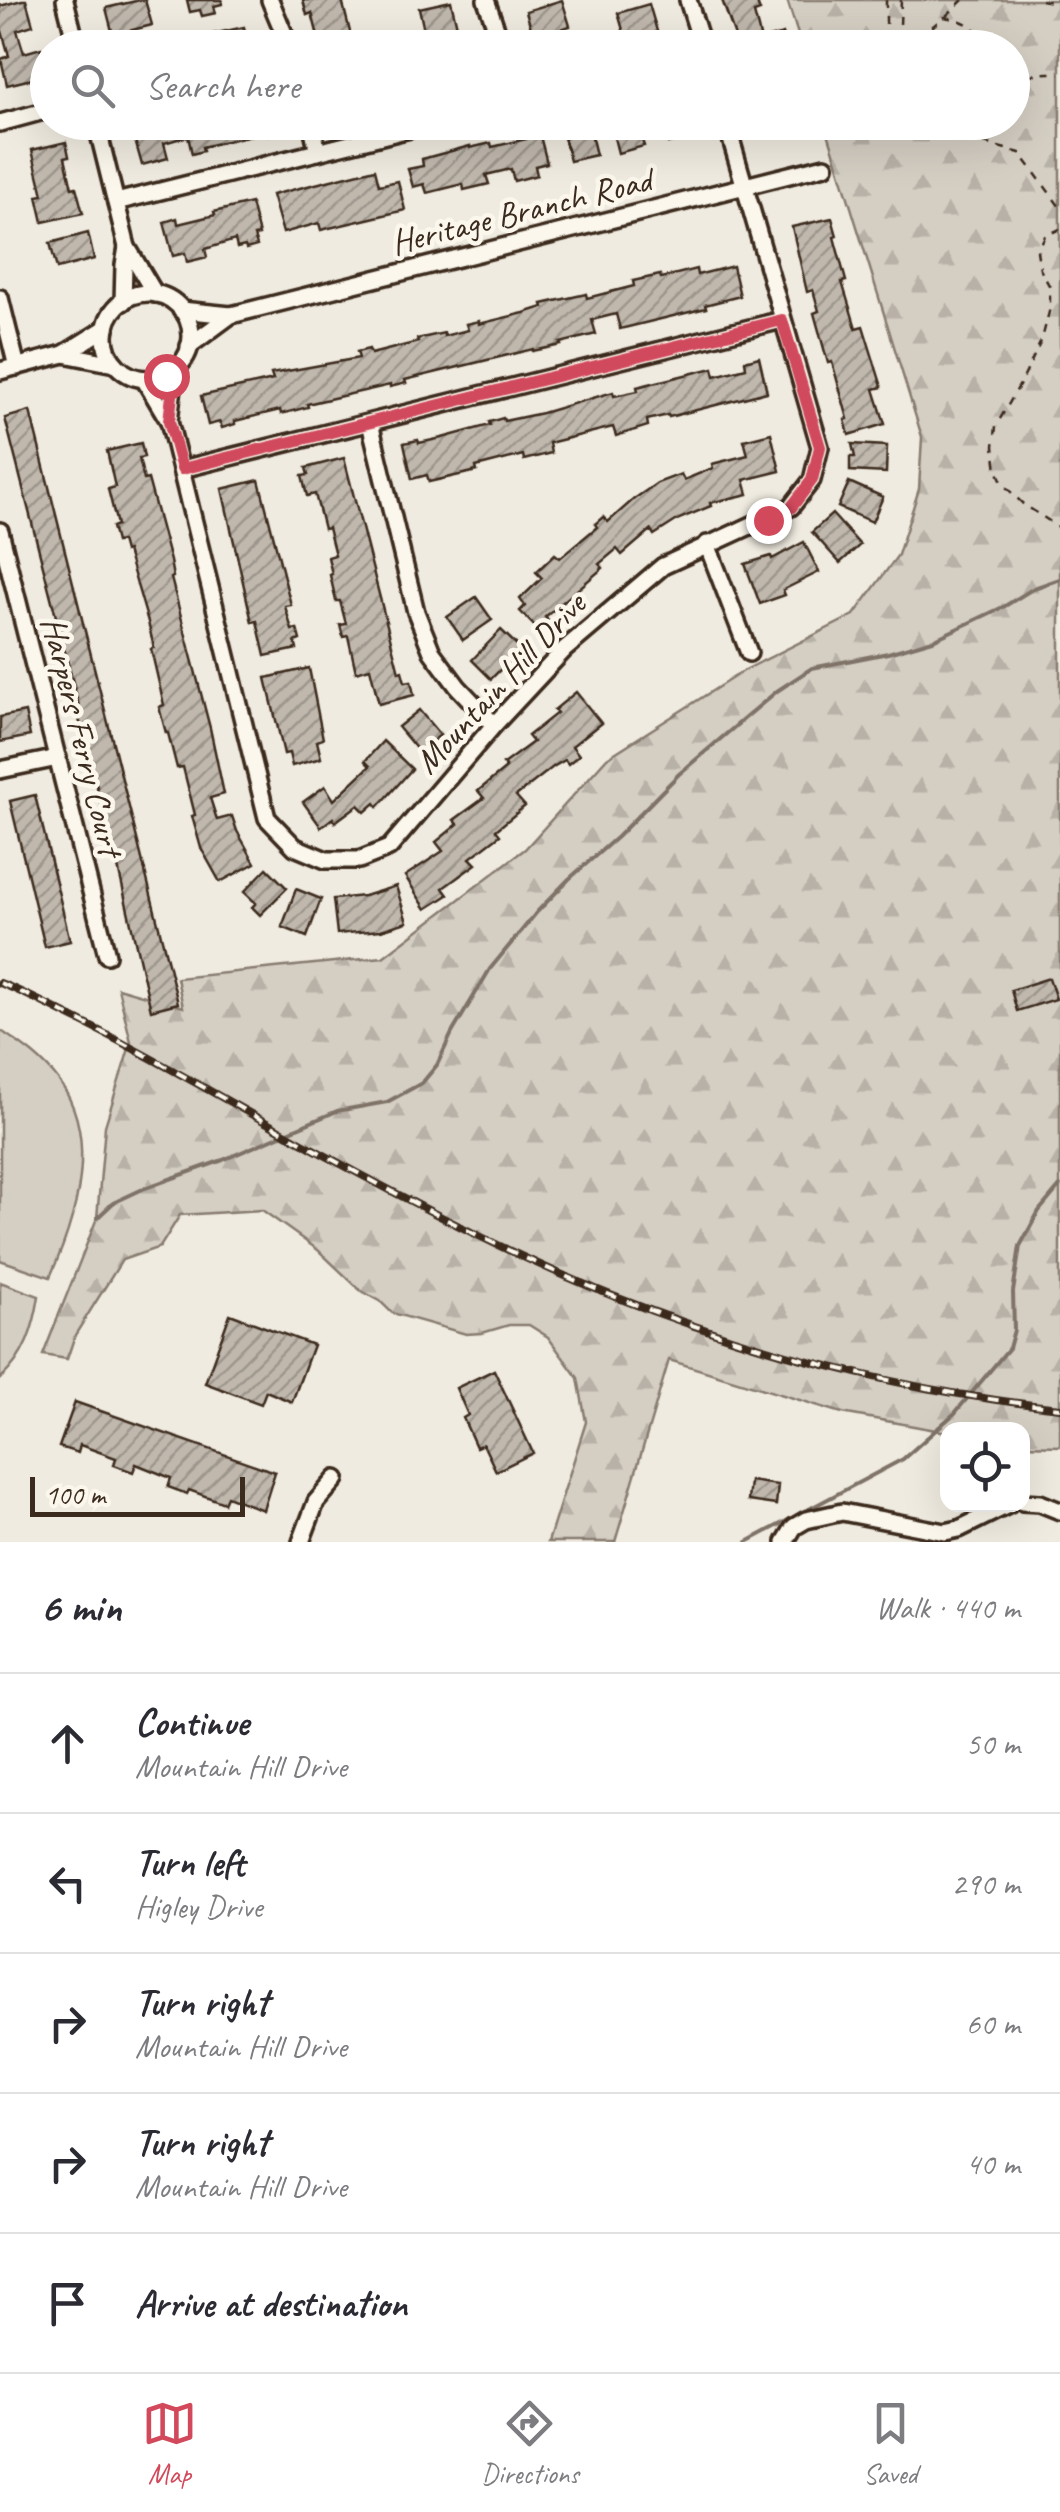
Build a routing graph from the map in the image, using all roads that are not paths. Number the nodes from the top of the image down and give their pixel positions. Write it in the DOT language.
graph roads {
  1 [pos="66,0"];
  2 [pos="270,0"];
  3 [pos="486,0"];
  4 [pos="688,0"];
  5 [pos="73,30"];
  6 [pos="282,30"];
  7 [pos="497,30"];
  8 [pos="697,30"];
  9 [pos="30,115"];
  10 [pos="0,123"];
  11 [pos="100,140"];
  12 [pos="315,140"];
  13 [pos="366,140"];
  14 [pos="731,140"];
  15 [pos="318,152"];
  16 [pos="825,166"];
  17 [pos="745,185"];
  18 [pos="116,202"];
  19 [pos="127,247"];
  20 [pos="155,294"];
  21 [pos="0,298"];
  22 [pos="122,302"];
  23 [pos="181,310"];
  24 [pos="231,316"];
  25 [pos="782,320"];
  26 [pos="106,328"];
  27 [pos="189,346"];
  28 [pos="64,354"];
  29 [pos="115,364"];
  30 [pos="8,369"];
  31 [pos="175,370"];
  32 [pos="144,379"];
  33 [pos="169,421"];
  34 [pos="370,423"];
  35 [pos="182,469"];
  36 [pos="0,531"];
  37 [pos="707,544"];
  38 [pos="6,586"];
  39 [pos="749,653"];
  40 [pos="494,726"];
  41 [pos="58,758"];
  42 [pos="0,770"];
  43 [pos="106,955"];
  44 [pos="336,1479"];
  45 [pos="1030,1502"];
  46 [pos="1060,1511"];
  47 [pos="996,1512"];
  48 [pos="956,1536"];
  49 [pos="301,1542"];
  50 [pos="785,1542"];
  1 -- 5 [label="street"];
  2 -- 6 [label="street"];
  3 -- 7 [label="street"];
  4 -- 8 [label="street"];
  9 -- 10 [label="street"];
  11 -- 18 [label="street"];
  12 -- 15 [label="street"];
  13 -- 15 [label="street"];
  14 -- 17 [label="street, Mountain Hill Drive"];
  15 -- 18 [label="street"];
  16 -- 17 [label="street, Heritage Branch Road"];
  17 -- 24 [label="street, Heritage Branch Road"];
  17 -- 25 [label="street, Mountain Hill Drive"];
  18 -- 19 [label="street"];
  19 -- 20 [label="street"];
  19 -- 22 [label="street"];
  20 -- 22 [label="street"];
  20 -- 23 [label="street"];
  21 -- 30 [label="street"];
  22 -- 26 [label="street"];
  23 -- 24 [label="street, Heritage Branch Road"];
  23 -- 27 [label="street"];
  24 -- 27 [label="street, Heritage Branch Road"];
  25 -- 34 [label="street"];
  25 -- 37 [label="street, Mountain Hill Drive"];
  26 -- 28 [label="street"];
  26 -- 29 [label="street"];
  27 -- 31 [label="street"];
  28 -- 29 [label="street"];
  28 -- 30 [label="street"];
  29 -- 32 [label="street"];
  31 -- 32 [label="street"];
  31 -- 33 [label="street, Mountain Hill Drive"];
  32 -- 33 [label="street, Mountain Hill Drive"];
  33 -- 35 [label="street, Mountain Hill Drive"];
  34 -- 35 [label="street"];
  34 -- 40 [label="street"];
  35 -- 40 [label="street, Mountain Hill Drive"];
  36 -- 38 [label="street, Harpers Ferry Court"];
  37 -- 39 [label="street"];
  37 -- 40 [label="street, Mountain Hill Drive"];
  38 -- 41 [label="street, Harpers Ferry Court"];
  41 -- 42 [label="street"];
  41 -- 43 [label="street, Harpers Ferry Court"];
  44 -- 49 [label="street"];
  45 -- 46 [label="street"];
  47 -- 48 [label="street"];
  48 -- 50 [label="street"];
}
